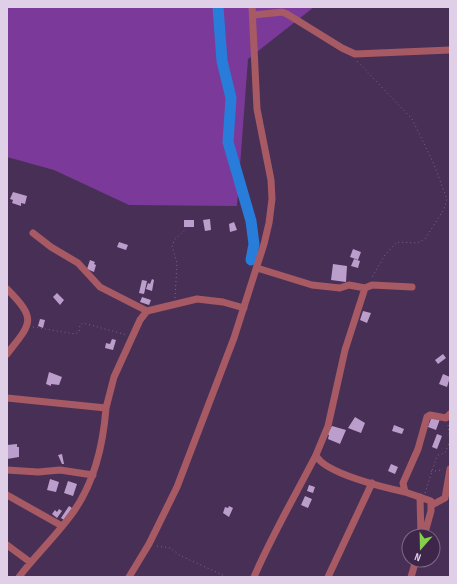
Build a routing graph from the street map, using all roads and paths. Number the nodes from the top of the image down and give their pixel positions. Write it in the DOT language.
graph roads {
  1 [pos="252,11"];
  2 [pos="450,50"];
  3 [pos="350,52"];
  4 [pos="185,230"];
  5 [pos="33,233"];
  6 [pos="257,268"];
  7 [pos="366,287"];
  8 [pos="412,287"];
  9 [pos="7,289"];
  10 [pos="174,304"];
  11 [pos="244,308"];
  12 [pos="148,311"];
  13 [pos="27,325"];
  14 [pos="133,337"];
  15 [pos="7,354"];
  16 [pos="7,398"];
  17 [pos="106,408"];
  18 [pos="448,416"];
  19 [pos="450,440"];
  20 [pos="316,455"];
  21 [pos="447,469"];
  22 [pos="7,470"];
  23 [pos="431,471"];
  24 [pos="93,476"];
  25 [pos="372,483"];
  26 [pos="405,492"];
  27 [pos="7,495"];
  28 [pos="420,497"];
  29 [pos="432,505"];
  30 [pos="62,526"];
  31 [pos="422,528"];
  32 [pos="425,528"];
  33 [pos="149,544"];
  34 [pos="7,545"];
  35 [pos="30,562"];
  36 [pos="19,577"];
  37 [pos="129,577"];
  38 [pos="227,577"];
  39 [pos="254,577"];
  40 [pos="328,577"];
  1 -- 3 [label="street"];
  1 -- 6 [label="street"];
  2 -- 3 [label="street"];
  3 -- 7 [label="path"];
  4 -- 10 [label="path"];
  5 -- 12 [label="street"];
  6 -- 7 [label="street"];
  6 -- 11 [label="street"];
  7 -- 8 [label="street"];
  7 -- 20 [label="street"];
  9 -- 13 [label="street"];
  10 -- 11 [label="street"];
  10 -- 12 [label="street"];
  11 -- 33 [label="street"];
  12 -- 14 [label="street"];
  13 -- 14 [label="path"];
  13 -- 15 [label="street"];
  14 -- 17 [label="street"];
  16 -- 17 [label="street"];
  17 -- 24 [label="street"];
  18 -- 19 [label="path"];
  18 -- 26 [label="street"];
  19 -- 23 [label="path"];
  20 -- 25 [label="street"];
  20 -- 39 [label="street"];
  21 -- 23 [label="path"];
  21 -- 29 [label="street"];
  22 -- 24 [label="street"];
  23 -- 28 [label="path"];
  24 -- 30 [label="street"];
  25 -- 26 [label="street"];
  25 -- 40 [label="street"];
  26 -- 28 [label="street"];
  27 -- 30 [label="street"];
  28 -- 29 [label="street"];
  28 -- 31 [label="street"];
  29 -- 32 [label="street"];
  30 -- 35 [label="street"];
  33 -- 37 [label="street"];
  33 -- 38 [label="path"];
  34 -- 35 [label="street"];
  35 -- 36 [label="street"];
}
